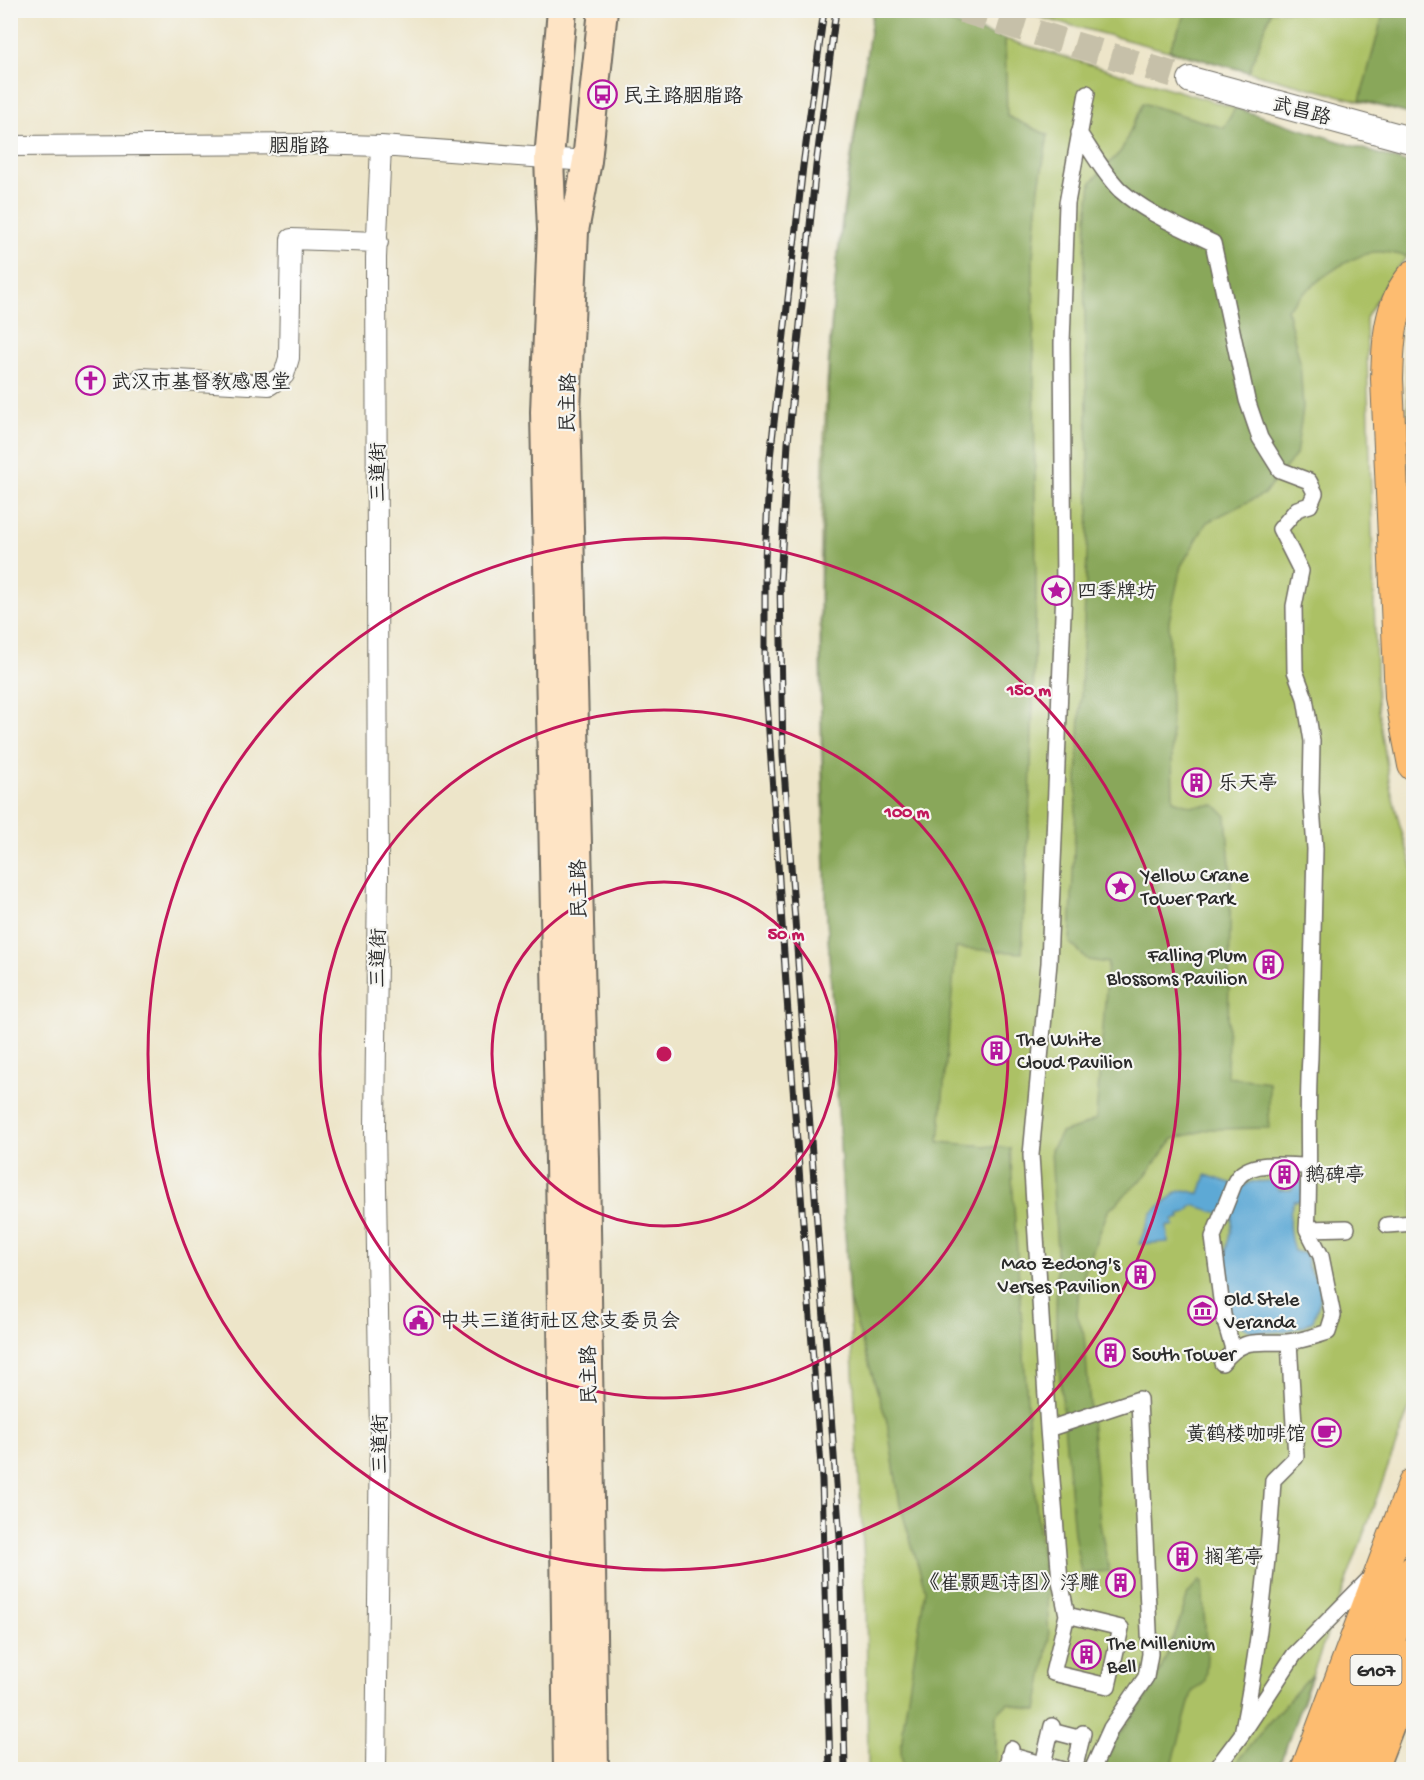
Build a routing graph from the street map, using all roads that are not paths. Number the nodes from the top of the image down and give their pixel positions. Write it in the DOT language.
graph roads {
  1 [pos="562,10"];
  2 [pos="603,10"];
  3 [pos="1191,80"];
  4 [pos="1087,93"];
  5 [pos="1079,133"];
  6 [pos="1413,141"];
  7 [pos="10,146"];
  8 [pos="381,146"];
  9 [pos="549,159"];
  10 [pos="587,161"];
  11 [pos="378,242"];
  12 [pos="1413,276"];
  13 [pos="141,378"];
  14 [pos="1413,765"];
  15 [pos="1308,1166"];
  16 [pos="1413,1223"];
  17 [pos="1388,1225"];
  18 [pos="1347,1228"];
  19 [pos="1307,1229"];
  20 [pos="1289,1342"];
  21 [pos="1233,1349"];
  22 [pos="1222,1363"];
  23 [pos="1048,1429"];
  24 [pos="1413,1484"];
  25 [pos="1381,1567"];
  26 [pos="1413,1572"];
  27 [pos="1067,1615"];
  28 [pos="1413,1655"];
  29 [pos="1242,1734"];
  30 [pos="1008,1758"];
  31 [pos="1043,1764"];
  32 [pos="376,1770"];
  33 [pos="568,1770"];
  34 [pos="594,1770"];
  35 [pos="1063,1770"];
  36 [pos="1074,1770"];
  37 [pos="1092,1770"];
  38 [pos="1215,1770"];
  39 [pos="1307,1770"];
  40 [pos="1339,1770"];
  41 [pos="1370,1770"];
  1 -- 9 [label="main road, 民主路"];
  2 -- 10 [label="main road, 民主路"];
  3 -- 6 [label="street, 武昌路"];
  4 -- 5 [label="street"];
  5 -- 15 [label="street"];
  5 -- 23 [label="street"];
  7 -- 8 [label="street, 胭脂路"];
  8 -- 9 [label="street, 胭脂路"];
  8 -- 11 [label="street, 三道街"];
  9 -- 10 [label="street, 胭脂路"];
  9 -- 33 [label="main road, 民主路"];
  10 -- 34 [label="main road, 民主路"];
  11 -- 13 [label="street"];
  11 -- 32 [label="street, 三道街"];
  12 -- 14 [label="main road"];
  15 -- 19 [label="street"];
  15 -- 21 [label="street"];
  16 -- 17 [label="street"];
  18 -- 19 [label="street"];
  19 -- 20 [label="street"];
  20 -- 21 [label="street"];
  20 -- 29 [label="street"];
  21 -- 22 [label="street"];
  23 -- 27 [label="street"];
  23 -- 37 [label="street"];
  24 -- 25 [label="main road"];
  25 -- 29 [label="street"];
  25 -- 39 [label="main road"];
  26 -- 40 [label="highway, G107"];
  27 -- 27 [label="street"];
  28 -- 41 [label="highway, G107"];
  29 -- 38 [label="street"];
  30 -- 31 [label="street"];
  31 -- 35 [label="street"];
  31 -- 36 [label="street"];
}
